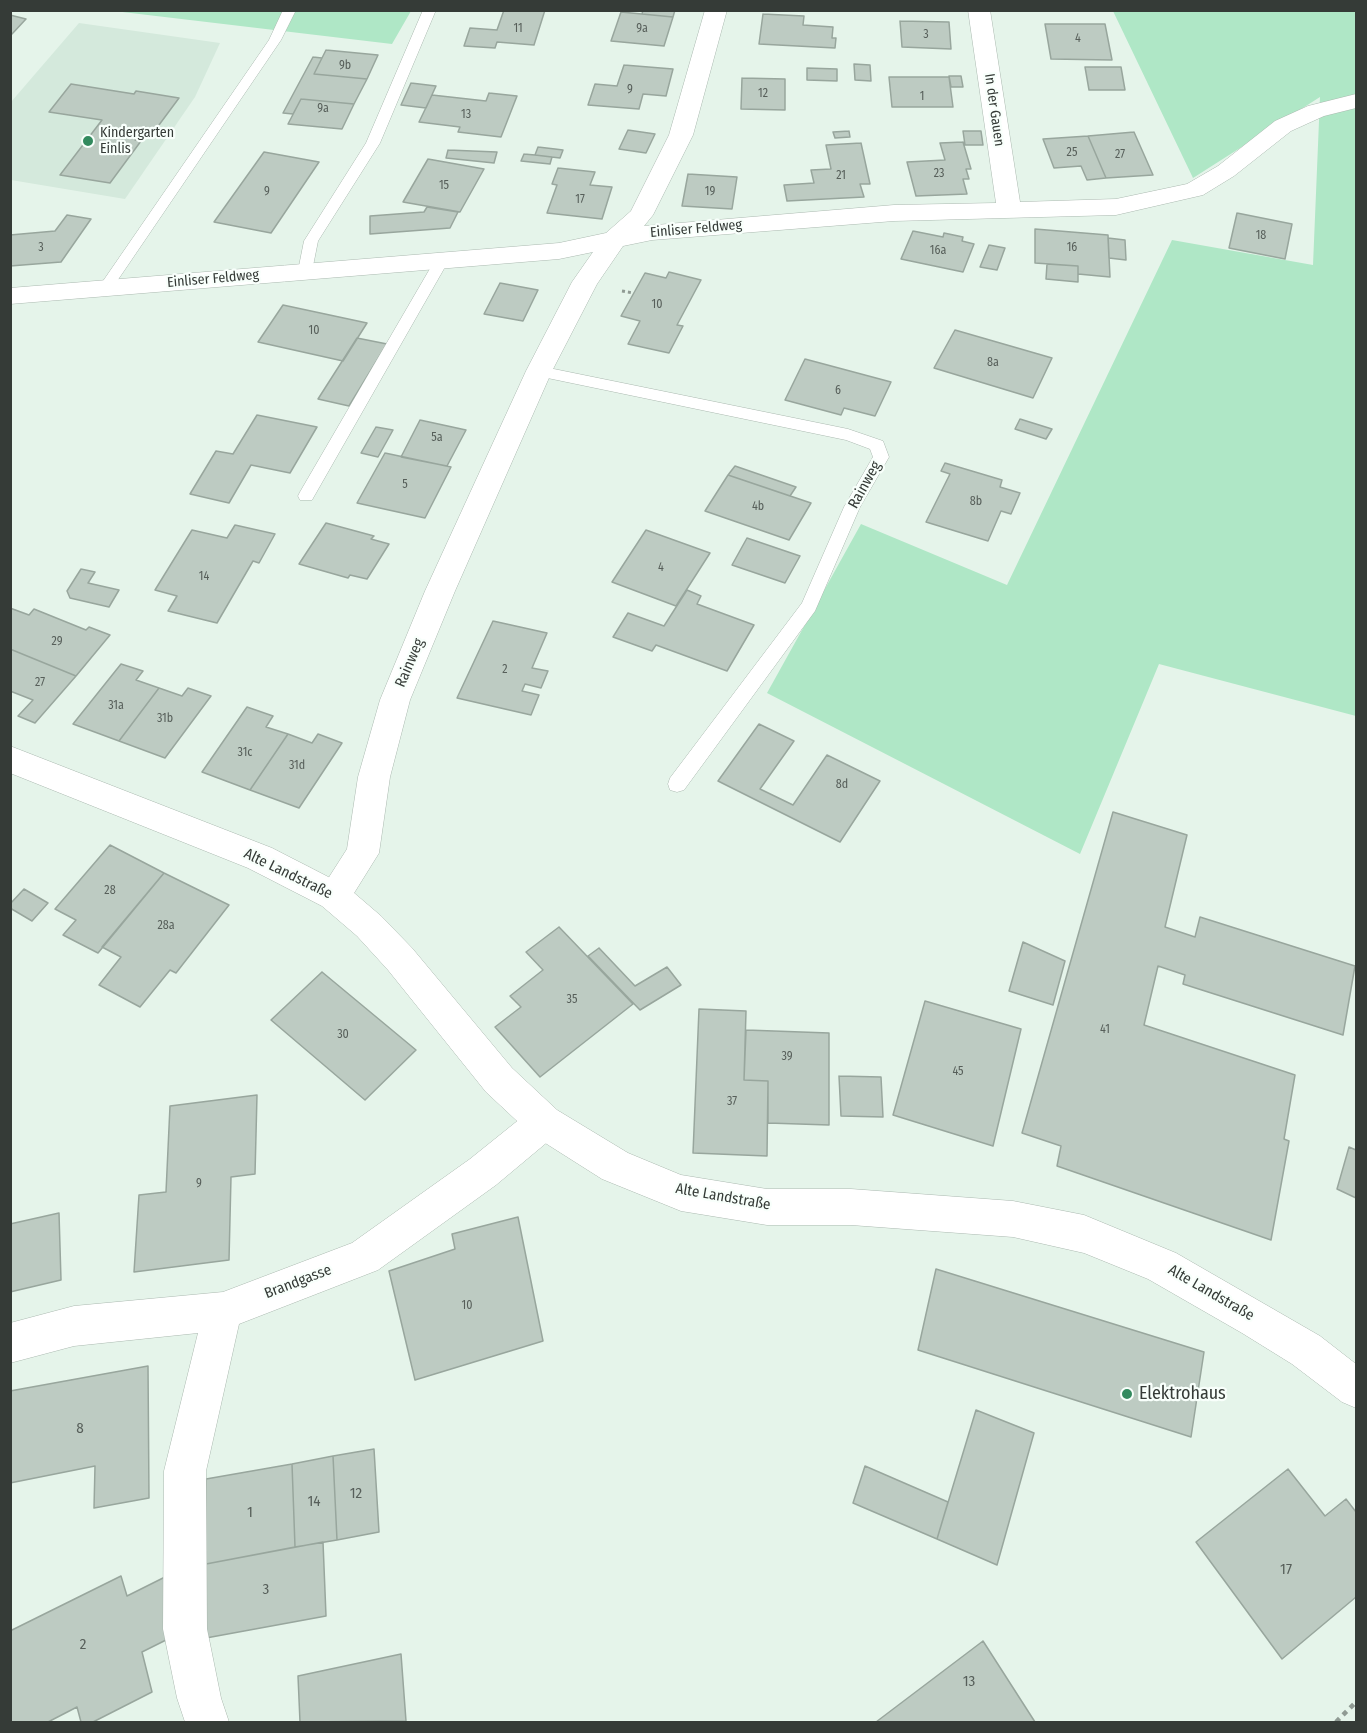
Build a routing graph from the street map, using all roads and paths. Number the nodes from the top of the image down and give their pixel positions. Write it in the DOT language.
graph roads {
  1 [pos="290,10"];
  2 [pos="430,10"];
  3 [pos="716,10"];
  4 [pos="979,10"];
  5 [pos="1356,101"];
  6 [pos="1009,210"];
  7 [pos="615,239"];
  8 [pos="442,260"];
  9 [pos="305,271"];
  10 [pos="106,287"];
  11 [pos="10,296"];
  12 [pos="539,371"];
  13 [pos="306,496"];
  14 [pos="10,759"];
  15 [pos="677,784"];
  16 [pos="334,896"];
  17 [pos="544,1122"];
  18 [pos="223,1311"];
  19 [pos="10,1343"];
  20 [pos="1356,1388"];
  21 [pos="1356,1702"];
  22 [pos="207,1722"];
  23 [pos="1336,1722"];
  1 -- 10 [label="lane"];
  2 -- 9 [label="lane"];
  3 -- 7 [label="street, Rainweg"];
  4 -- 6 [label="street, In der Gauen"];
  5 -- 6 [label="street, Einliser Feldweg"];
  6 -- 7 [label="street, Einliser Feldweg"];
  7 -- 8 [label="street, Einliser Feldweg"];
  7 -- 12 [label="street, Rainweg"];
  8 -- 9 [label="street, Einliser Feldweg"];
  8 -- 13 [label="lane"];
  9 -- 10 [label="street, Einliser Feldweg"];
  10 -- 11 [label="street, Einliser Feldweg"];
  12 -- 15 [label="lane, Rainweg"];
  12 -- 16 [label="street, Rainweg"];
  14 -- 16 [label="street, Alte Landstraße"];
  16 -- 17 [label="street, Alte Landstraße"];
  17 -- 18 [label="street, Brandgasse"];
  17 -- 20 [label="street, Alte Landstraße"];
  18 -- 19 [label="street, Brandgasse"];
  18 -- 22 [label="street"];
  21 -- 23 [label="path"];
}
